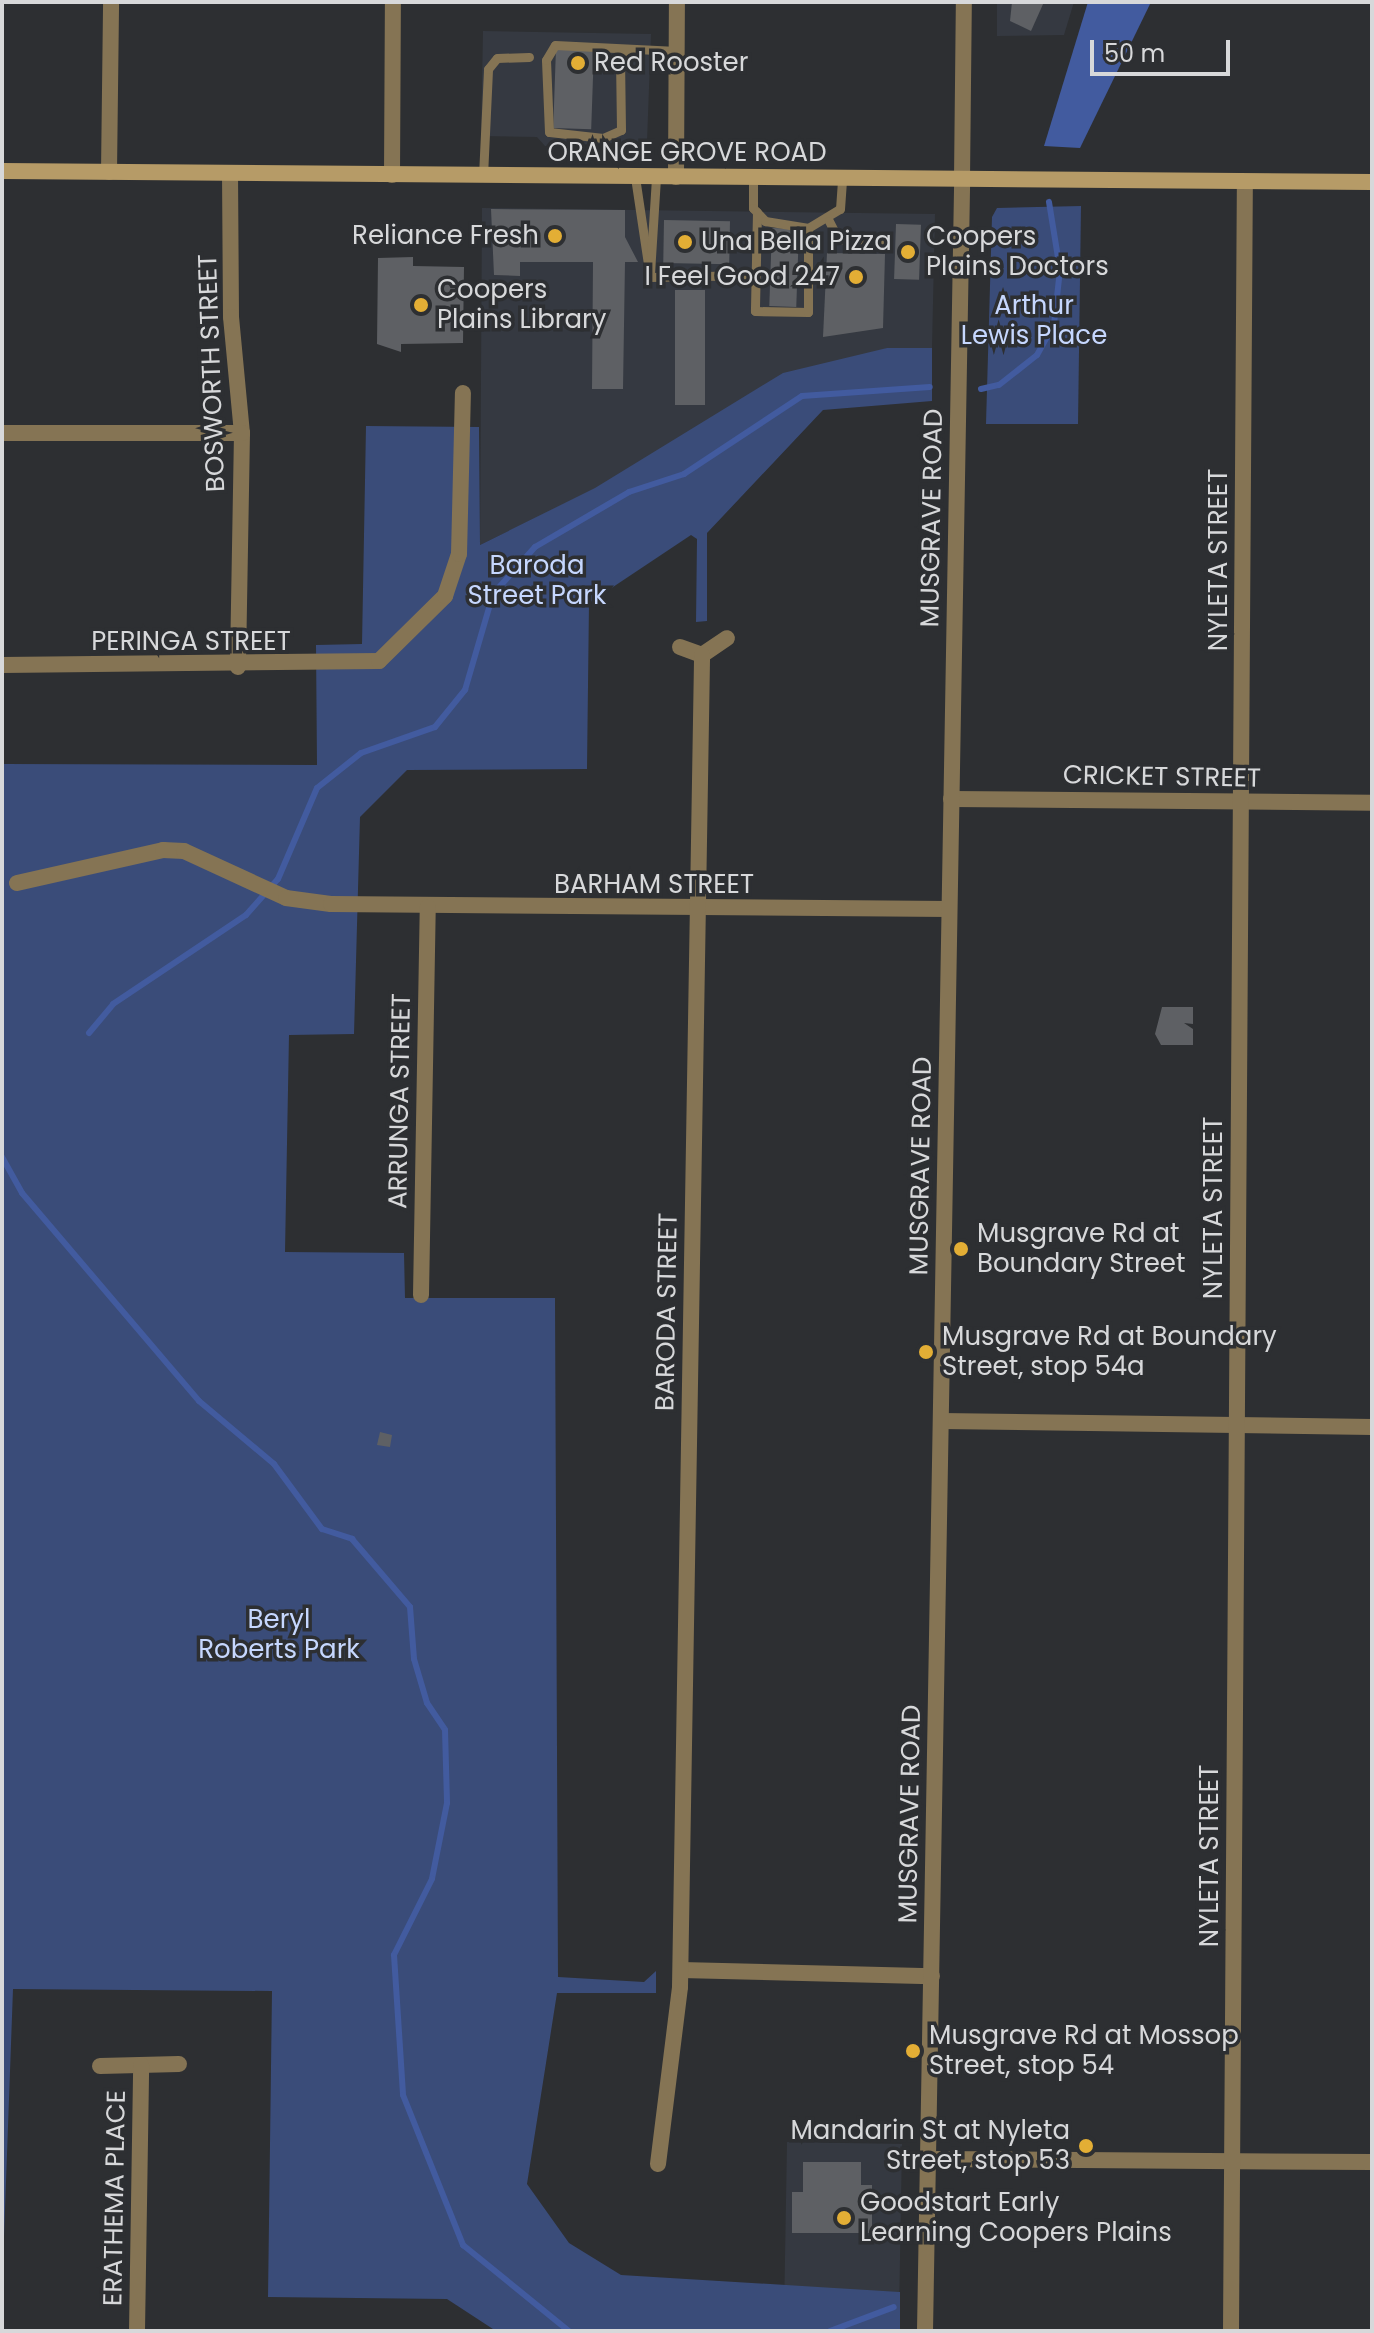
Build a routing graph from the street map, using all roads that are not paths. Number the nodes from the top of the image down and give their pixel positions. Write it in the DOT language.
graph roads {
  1 [pos="111,2"];
  2 [pos="393,2"];
  3 [pos="677,2"];
  4 [pos="964,2"];
  5 [pos="677,51"];
  6 [pos="628,52"];
  7 [pos="529,57"];
  8 [pos="2,171"];
  9 [pos="109,172"];
  10 [pos="230,173"];
  11 [pos="392,175"];
  12 [pos="483,176"];
  13 [pos="635,177"];
  14 [pos="656,177"];
  15 [pos="676,177"];
  16 [pos="753,178"];
  17 [pos="842,178"];
  18 [pos="962,179"];
  19 [pos="1245,182"];
  20 [pos="1372,182"];
  21 [pos="757,212"];
  22 [pos="829,221"];
  23 [pos="808,228"];
  24 [pos="882,242"];
  25 [pos="756,275"];
  26 [pos="650,277"];
  27 [pos="463,393"];
  28 [pos="2,433"];
  29 [pos="242,433"];
  30 [pos="727,638"];
  31 [pos="680,647"];
  32 [pos="702,655"];
  33 [pos="2,665"];
  34 [pos="238,667"];
  35 [pos="951,799"];
  36 [pos="1241,801"];
  37 [pos="1372,803"];
  38 [pos="17,883"];
  39 [pos="428,907"];
  40 [pos="949,909"];
  41 [pos="698,910"];
  42 [pos="421,1295"];
  43 [pos="941,1421"];
  44 [pos="1237,1425"];
  45 [pos="1372,1427"];
  46 [pos="681,1970"];
  47 [pos="932,1976"];
  48 [pos="179,2064"];
  49 [pos="141,2065"];
  50 [pos="100,2066"];
  51 [pos="929,2159"];
  52 [pos="1232,2161"];
  53 [pos="1372,2162"];
  54 [pos="658,2164"];
  55 [pos="137,2331"];
  56 [pos="925,2331"];
  57 [pos="1231,2331"];
  1 -- 9 [label="street"];
  2 -- 11 [label="street"];
  3 -- 5 [label="street"];
  4 -- 18 [label="street, MUSGRAVE ROAD"];
  5 -- 6 [label="lane"];
  5 -- 15 [label="street"];
  6 -- 6 [label="lane"];
  7 -- 12 [label="lane"];
  8 -- 9 [label="main road, ORANGE GROVE ROAD"];
  9 -- 10 [label="main road, ORANGE GROVE ROAD"];
  10 -- 11 [label="main road, ORANGE GROVE ROAD"];
  10 -- 29 [label="street, BOSWORTH STREET"];
  11 -- 12 [label="main road, ORANGE GROVE ROAD"];
  12 -- 13 [label="main road, ORANGE GROVE ROAD"];
  13 -- 14 [label="main road, ORANGE GROVE ROAD"];
  13 -- 26 [label="lane"];
  14 -- 15 [label="main road, ORANGE GROVE ROAD"];
  14 -- 26 [label="lane"];
  15 -- 16 [label="main road, ORANGE GROVE ROAD"];
  16 -- 17 [label="main road, ORANGE GROVE ROAD"];
  16 -- 21 [label="lane"];
  17 -- 18 [label="main road, ORANGE GROVE ROAD"];
  17 -- 22 [label="lane"];
  18 -- 19 [label="main road, ORANGE GROVE ROAD"];
  18 -- 35 [label="street, MUSGRAVE ROAD"];
  19 -- 20 [label="main road, ORANGE GROVE ROAD"];
  19 -- 36 [label="street, NYLETA STREET"];
  21 -- 23 [label="lane"];
  21 -- 25 [label="lane"];
  22 -- 23 [label="lane"];
  22 -- 24 [label="lane"];
  23 -- 25 [label="lane"];
  25 -- 26 [label="lane"];
  27 -- 34 [label="street, PERINGA STREET"];
  28 -- 29 [label="street"];
  29 -- 34 [label="street, BOSWORTH STREET"];
  30 -- 32 [label="street"];
  31 -- 32 [label="street"];
  32 -- 41 [label="street, BARODA STREET"];
  33 -- 34 [label="street, PERINGA STREET"];
  35 -- 36 [label="street, CRICKET STREET"];
  35 -- 40 [label="street, MUSGRAVE ROAD"];
  36 -- 37 [label="street, CRICKET STREET"];
  36 -- 44 [label="street, NYLETA STREET"];
  38 -- 39 [label="street, BARHAM STREET"];
  39 -- 41 [label="street, BARHAM STREET"];
  39 -- 42 [label="street, ARRUNGA STREET"];
  40 -- 41 [label="street, BARHAM STREET"];
  40 -- 43 [label="street, MUSGRAVE ROAD"];
  41 -- 46 [label="street, BARODA STREET"];
  43 -- 44 [label="street"];
  43 -- 47 [label="street, MUSGRAVE ROAD"];
  44 -- 45 [label="street"];
  44 -- 52 [label="street, NYLETA STREET"];
  46 -- 47 [label="street"];
  46 -- 54 [label="street, BARODA STREET"];
  47 -- 51 [label="street, MUSGRAVE ROAD"];
  48 -- 49 [label="street, ERATHEMA PLACE"];
  49 -- 50 [label="street, ERATHEMA PLACE"];
  49 -- 55 [label="street, ERATHEMA PLACE"];
  51 -- 52 [label="street"];
  51 -- 56 [label="street, MUSGRAVE ROAD"];
  52 -- 53 [label="street"];
  52 -- 57 [label="street, NYLETA STREET"];
}
